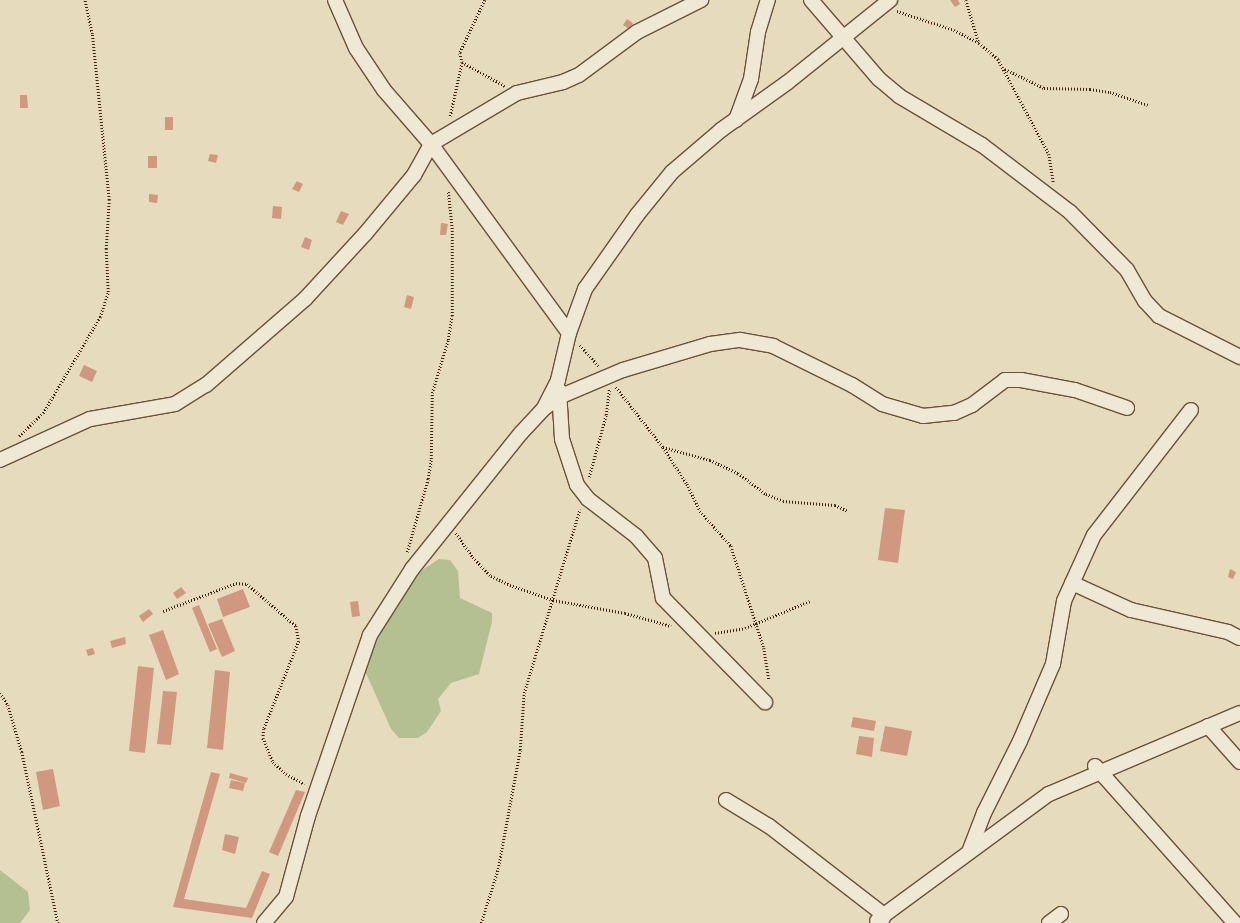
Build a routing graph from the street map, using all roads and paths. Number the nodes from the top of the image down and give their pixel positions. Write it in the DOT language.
graph roads {
  1 [pos="85,0"];
  2 [pos="335,0"];
  3 [pos="485,0"];
  4 [pos="701,0"];
  5 [pos="768,0"];
  6 [pos="811,0"];
  7 [pos="966,0"];
  8 [pos="887,3"];
  9 [pos="844,38"];
  10 [pos="979,43"];
  11 [pos="462,62"];
  12 [pos="1004,68"];
  13 [pos="517,93"];
  14 [pos="1148,105"];
  15 [pos="736,120"];
  16 [pos="447,134"];
  17 [pos="431,144"];
  18 [pos="448,186"];
  19 [pos="1054,200"];
  20 [pos="569,332"];
  21 [pos="1240,357"];
  22 [pos="608,376"];
  23 [pos="558,380"];
  24 [pos="559,396"];
  25 [pos="544,408"];
  26 [pos="1127,408"];
  27 [pos="1191,410"];
  28 [pos="16,440"];
  29 [pos="663,447"];
  30 [pos="0,460"];
  31 [pos="585,494"];
  32 [pos="848,511"];
  33 [pos="448,524"];
  34 [pos="405,560"];
  35 [pos="1072,583"];
  36 [pos="552,600"];
  37 [pos="810,601"];
  38 [pos="163,611"];
  39 [pos="756,621"];
  40 [pos="675,627"];
  41 [pos="697,633"];
  42 [pos="1240,638"];
  43 [pos="769,681"];
  44 [pos="0,693"];
  45 [pos="765,702"];
  46 [pos="1240,713"];
  47 [pos="1208,726"];
  48 [pos="1240,762"];
  49 [pos="1098,769"];
  50 [pos="317,787"];
  51 [pos="726,800"];
  52 [pos="969,852"];
  53 [pos="1061,914"];
  54 [pos="880,920"];
  55 [pos="58,923"];
  56 [pos="264,923"];
  57 [pos="481,923"];
  58 [pos="1049,923"];
  59 [pos="1235,923"];
  1 -- 28 [label="path"];
  2 -- 17 [label="street"];
  3 -- 11 [label="path"];
  4 -- 13 [label="street"];
  5 -- 15 [label="street"];
  6 -- 9 [label="street"];
  7 -- 10 [label="path"];
  8 -- 9 [label="street"];
  8 -- 10 [label="path"];
  9 -- 15 [label="street"];
  9 -- 19 [label="street"];
  10 -- 12 [label="path"];
  11 -- 13 [label="path"];
  11 -- 16 [label="path"];
  12 -- 14 [label="path"];
  12 -- 19 [label="path"];
  13 -- 16 [label="street"];
  15 -- 20 [label="street"];
  16 -- 17 [label="street"];
  17 -- 20 [label="street"];
  17 -- 30 [label="street"];
  18 -- 34 [label="path"];
  19 -- 21 [label="street"];
  20 -- 22 [label="path"];
  20 -- 23 [label="street"];
  22 -- 24 [label="street"];
  22 -- 26 [label="street"];
  22 -- 29 [label="path"];
  22 -- 31 [label="path"];
  23 -- 24 [label="street"];
  23 -- 25 [label="street"];
  24 -- 25 [label="street"];
  24 -- 31 [label="street"];
  25 -- 33 [label="street"];
  27 -- 35 [label="street"];
  29 -- 32 [label="path"];
  29 -- 39 [label="path"];
  31 -- 36 [label="path"];
  31 -- 41 [label="street"];
  33 -- 36 [label="path"];
  33 -- 50 [label="street"];
  35 -- 42 [label="street"];
  35 -- 52 [label="street"];
  36 -- 40 [label="path"];
  36 -- 57 [label="path"];
  37 -- 39 [label="path"];
  38 -- 50 [label="path"];
  39 -- 41 [label="path"];
  39 -- 43 [label="path"];
  41 -- 45 [label="street"];
  44 -- 55 [label="path"];
  46 -- 47 [label="street"];
  47 -- 48 [label="street"];
  47 -- 49 [label="street"];
  49 -- 52 [label="street"];
  49 -- 59 [label="street"];
  50 -- 56 [label="street"];
  51 -- 54 [label="street"];
  52 -- 54 [label="street"];
  53 -- 58 [label="street"];
}
